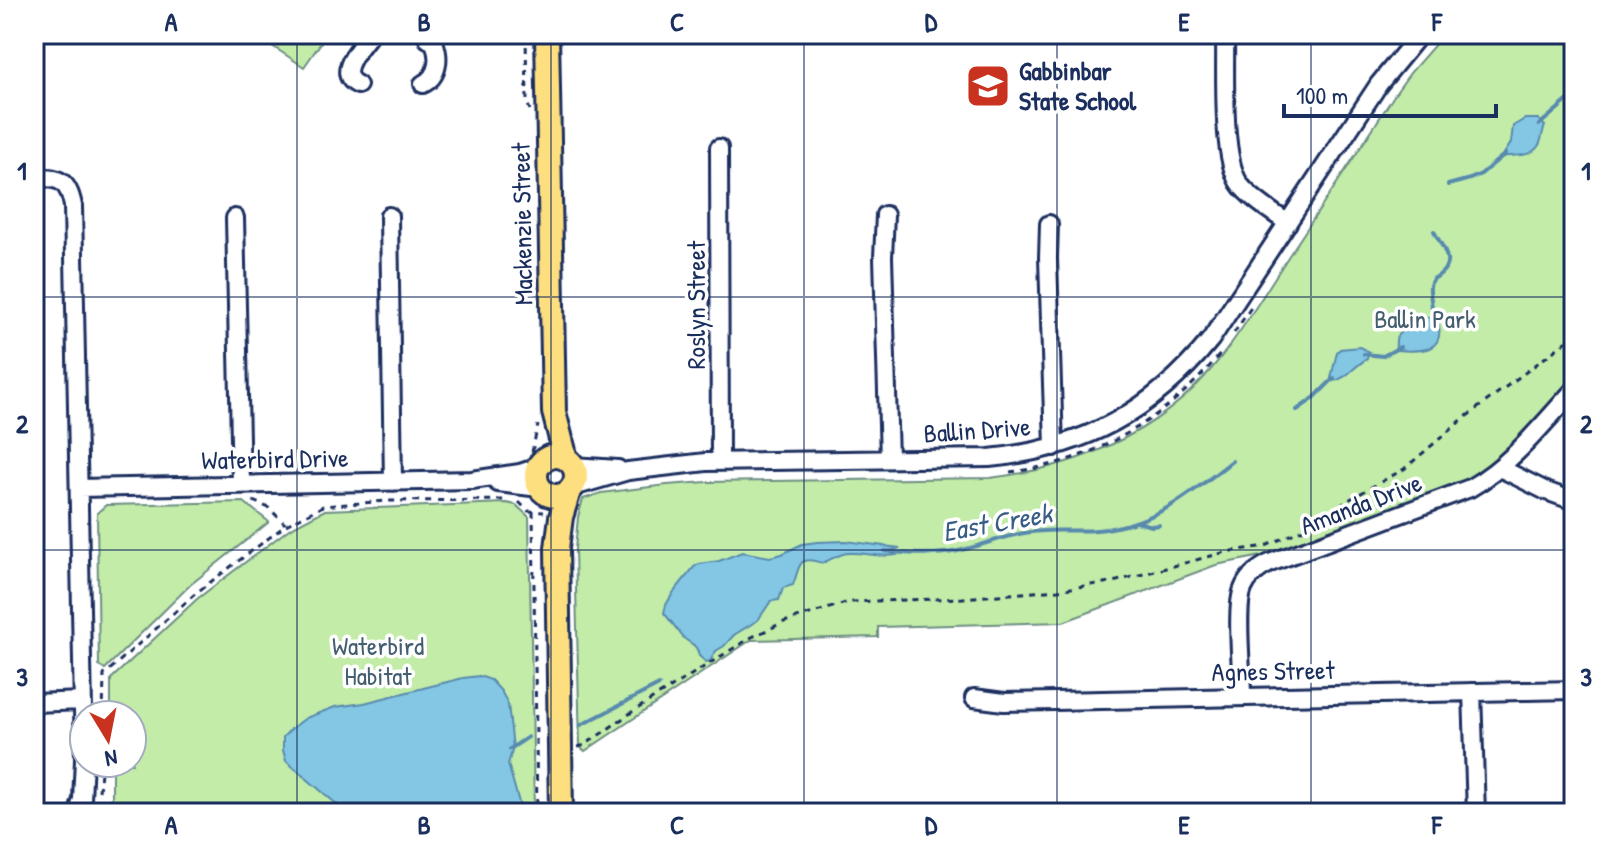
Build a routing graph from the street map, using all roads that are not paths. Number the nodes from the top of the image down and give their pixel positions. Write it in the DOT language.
graph roads {
  1 [pos="370,34"];
  2 [pos="547,34"];
  3 [pos="1225,34"];
  4 [pos="1420,34"];
  5 [pos="428,39"];
  6 [pos="423,84"];
  7 [pos="358,85"];
  8 [pos="719,148"];
  9 [pos="34,177"];
  10 [pos="885,215"];
  11 [pos="389,216"];
  12 [pos="235,218"];
  13 [pos="1288,223"];
  14 [pos="1049,224"];
  15 [pos="1574,390"];
  16 [pos="1054,447"];
  17 [pos="889,459"];
  18 [pos="720,462"];
  19 [pos="1500,468"];
  20 [pos="393,482"];
  21 [pos="553,483"];
  22 [pos="79,488"];
  23 [pos="244,491"];
  24 [pos="1574,501"];
  25 [pos="1574,690"];
  26 [pos="1472,692"];
  27 [pos="1242,696"];
  28 [pos="974,698"];
  29 [pos="81,699"];
  30 [pos="68,702"];
  31 [pos="34,703"];
  32 [pos="83,779"];
  33 [pos="78,813"];
  34 [pos="561,813"];
  35 [pos="1476,813"];
  1 -- 7 [label="street"];
  2 -- 21 [label="main road, Mackenzie Street"];
  3 -- 13 [label="street"];
  4 -- 13 [label="street, Ballin Drive"];
  5 -- 6 [label="street"];
  8 -- 18 [label="street, Roslyn Street"];
  9 -- 22 [label="street"];
  10 -- 17 [label="street"];
  11 -- 20 [label="street"];
  12 -- 23 [label="street"];
  13 -- 16 [label="street, Ballin Drive"];
  14 -- 16 [label="street"];
  15 -- 19 [label="street, Amanda Drive"];
  16 -- 17 [label="street, Ballin Drive"];
  17 -- 18 [label="street, Ballin Drive"];
  18 -- 21 [label="street, Ballin Drive"];
  19 -- 24 [label="street"];
  19 -- 27 [label="street, Amanda Drive"];
  20 -- 21 [label="street, Waterbird Drive"];
  20 -- 23 [label="street, Waterbird Drive"];
  21 -- 34 [label="main road, Mackenzie Street"];
  22 -- 23 [label="street, Waterbird Drive"];
  22 -- 29 [label="street"];
  25 -- 26 [label="street, Agnes Street"];
  26 -- 27 [label="street, Agnes Street"];
  26 -- 35 [label="street"];
  27 -- 28 [label="street, Agnes Street"];
  30 -- 31 [label="street"];
  32 -- 33 [label="street"];
}
